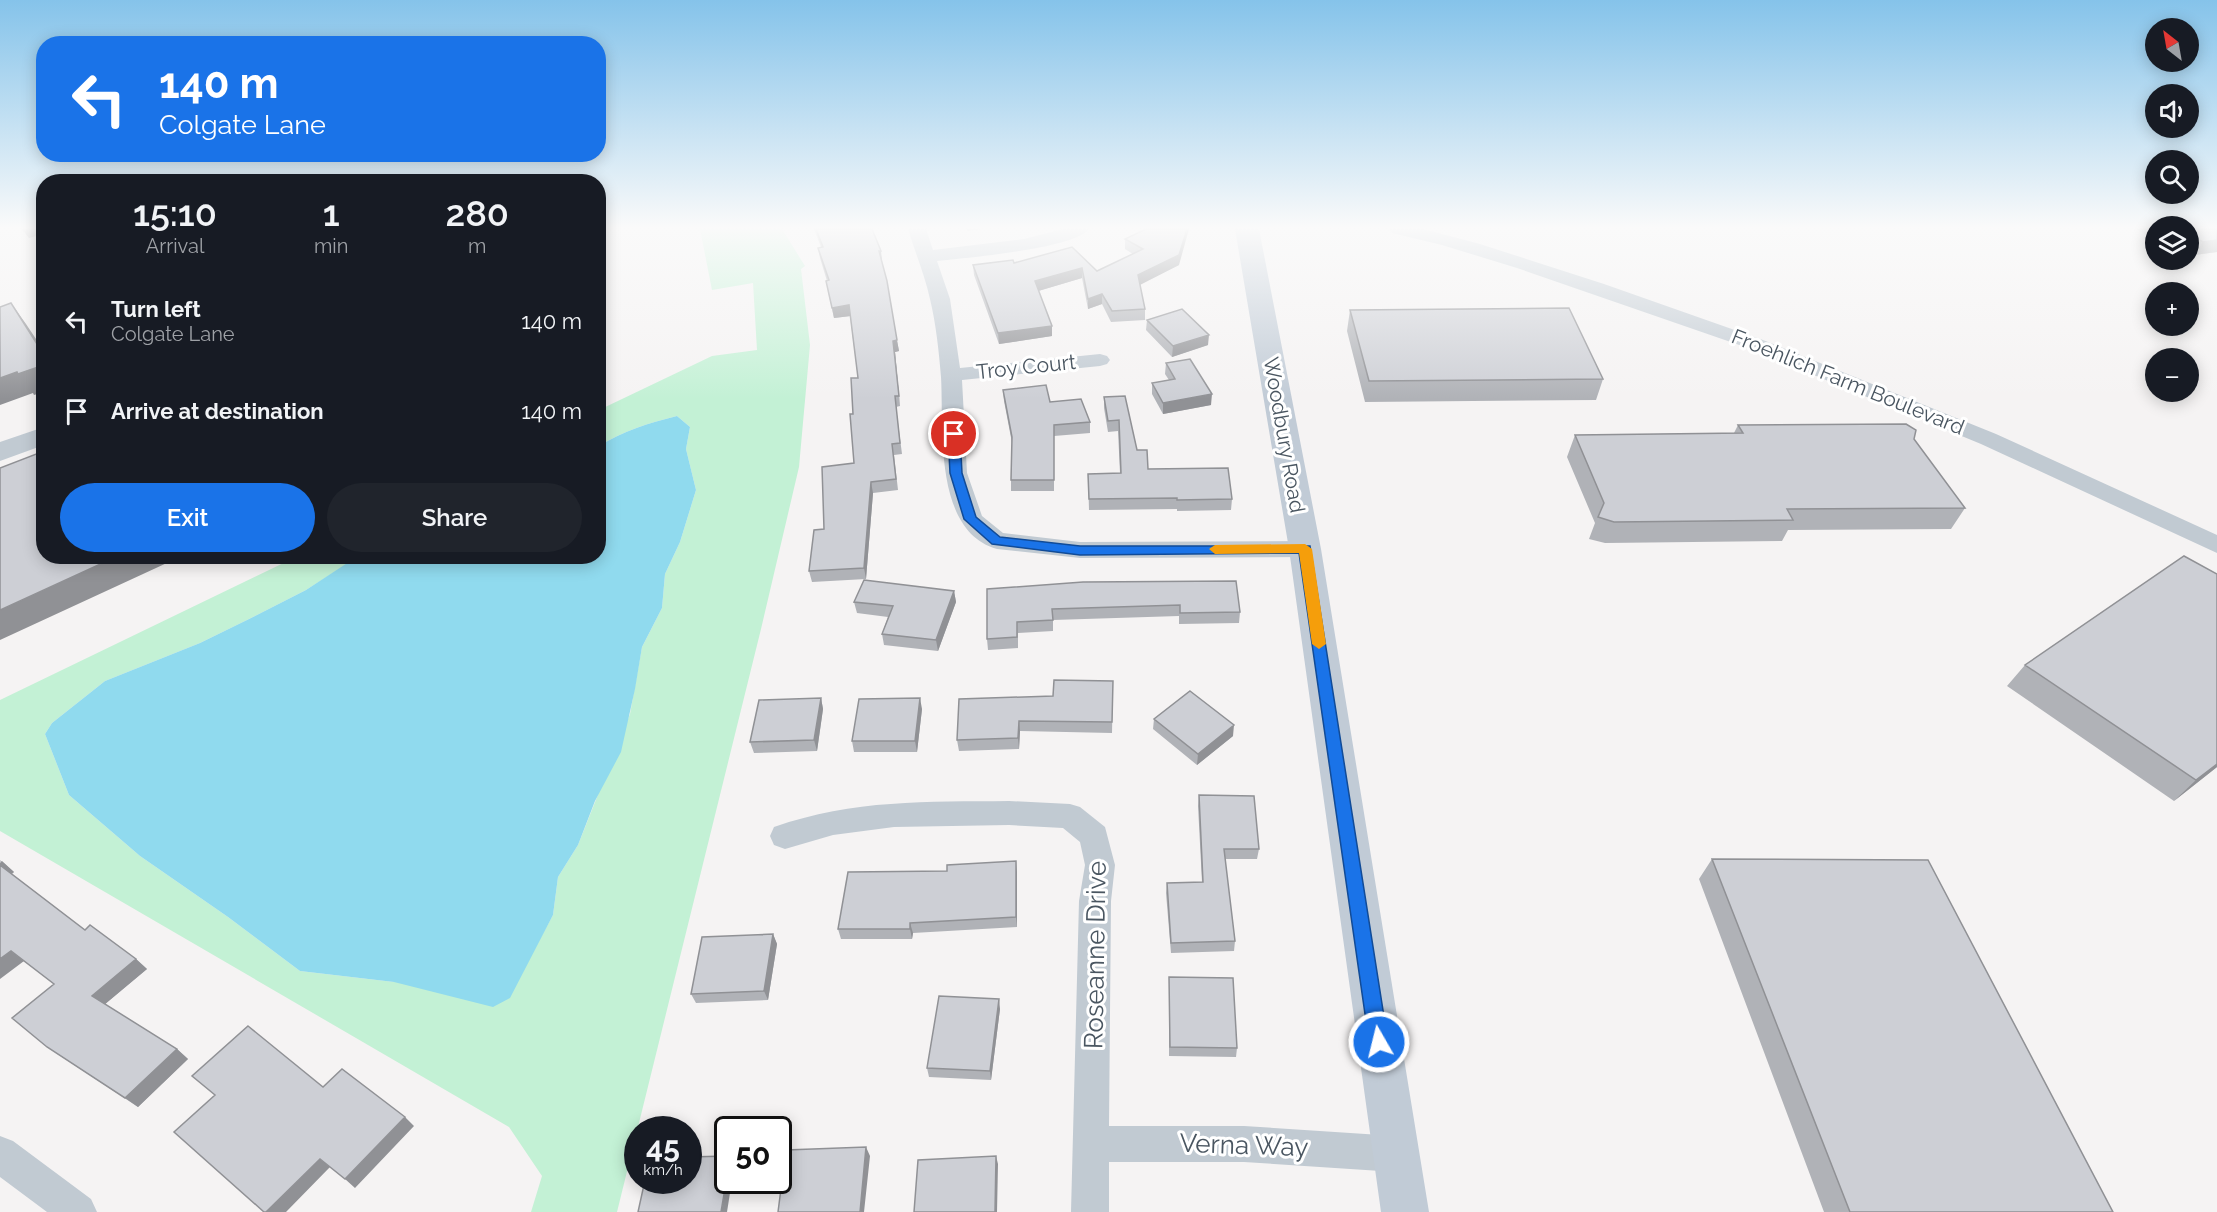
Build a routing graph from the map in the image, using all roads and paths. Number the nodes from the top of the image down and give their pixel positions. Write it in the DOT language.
graph roads {
  1 [pos="936,286"];
  2 [pos="1257,286"];
  3 [pos="1588,286"];
  4 [pos="1100,360"];
  5 [pos="951,375"];
  6 [pos="36,438"];
  7 [pos="0,452"];
  8 [pos="2217,544"];
  9 [pos="1305,549"];
  10 [pos="785,836"];
  11 [pos="1092,1145"];
  12 [pos="1395,1154"];
  13 [pos="2,1160"];
  14 [pos="78,1212"];
  15 [pos="1090,1212"];
  16 [pos="1405,1212"];
  1 -- 5 [label="street"];
  2 -- 9 [label="main road, Woodbury Road"];
  3 -- 8 [label="street, Froehlich Farm Boulevard"];
  4 -- 5 [label="street, Troy Court"];
  5 -- 9 [label="street"];
  6 -- 7 [label="street"];
  9 -- 12 [label="main road, Woodbury Road"];
  10 -- 11 [label="street, Roseanne Drive"];
  11 -- 12 [label="street, Verna Way"];
  11 -- 15 [label="street, Roseanne Drive"];
  12 -- 16 [label="main road, Woodbury Road"];
  13 -- 14 [label="street"];
}
